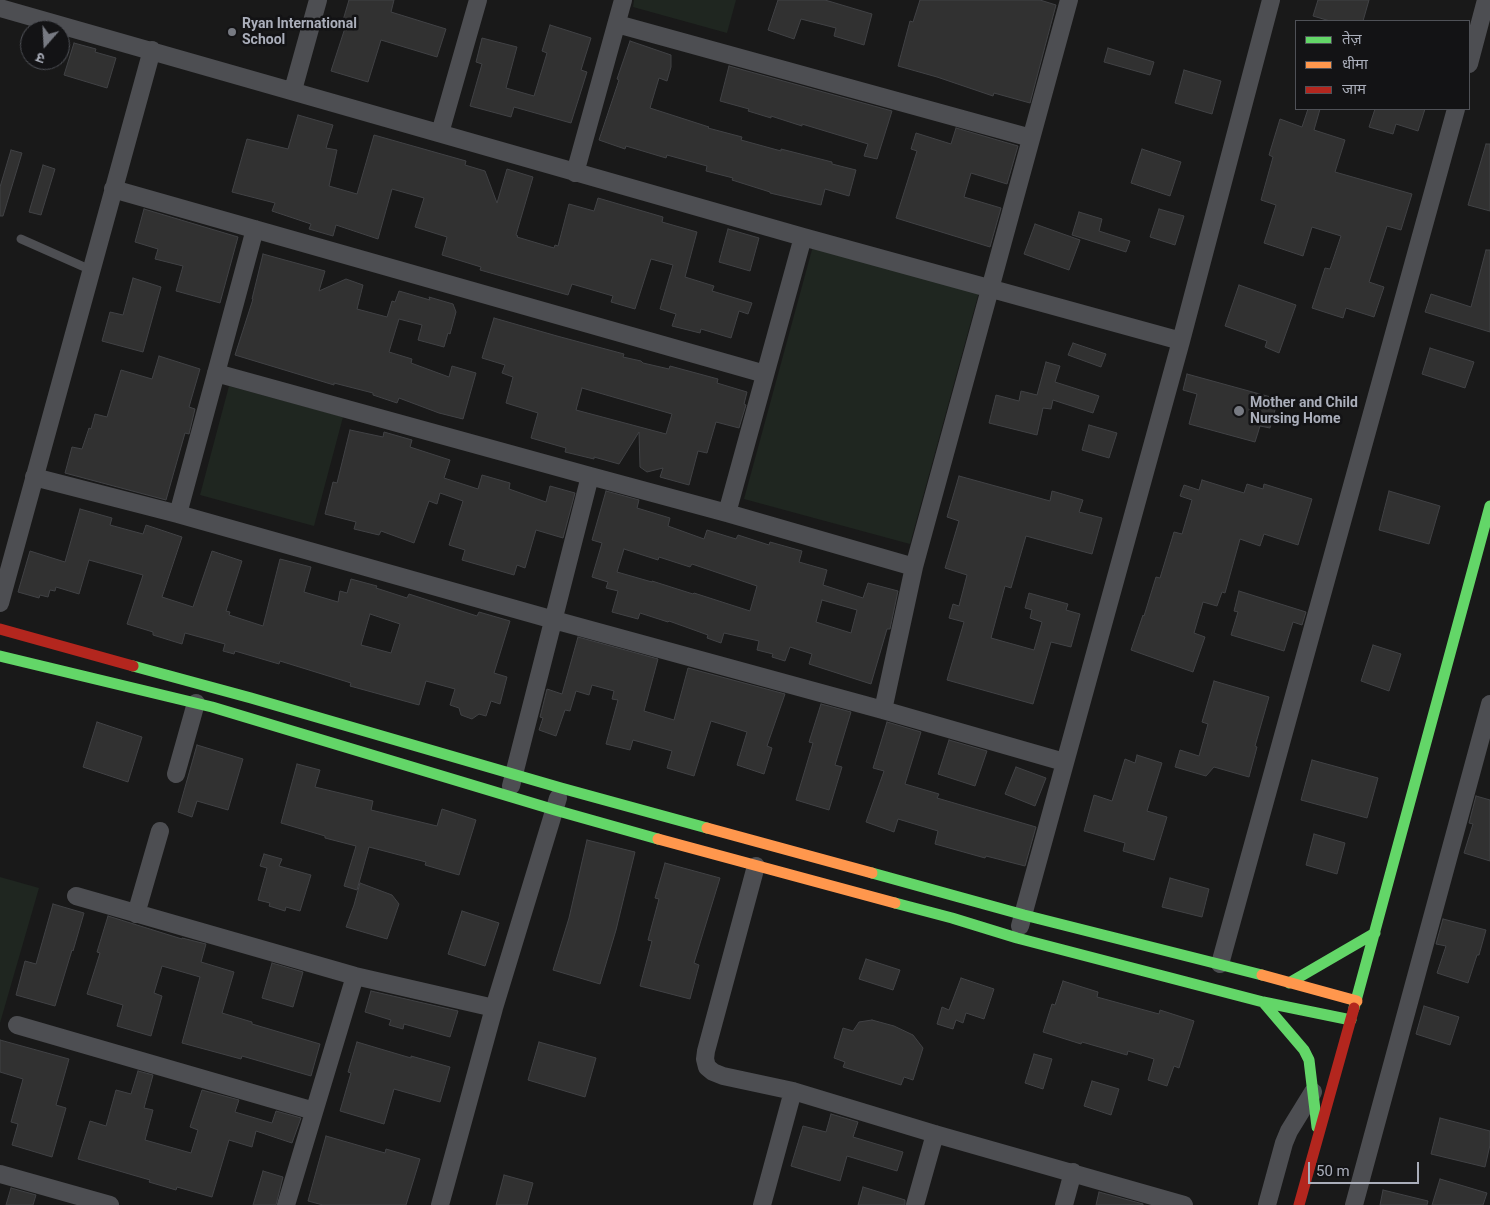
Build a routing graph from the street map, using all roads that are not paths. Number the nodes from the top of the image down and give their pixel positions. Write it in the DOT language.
graph roads {
  1 [pos="318,0"];
  2 [pos="478,0"];
  3 [pos="623,0"];
  4 [pos="1069,0"];
  5 [pos="1271,0"];
  6 [pos="1486,0"];
  7 [pos="0,8"];
  8 [pos="617,24"];
  9 [pos="152,50"];
  10 [pos="1470,60"];
  11 [pos="293,90"];
  12 [pos="1456,110"];
  13 [pos="440,133"];
  14 [pos="1031,138"];
  15 [pos="575,173"];
  16 [pos="114,189"];
  17 [pos="255,229"];
  18 [pos="803,237"];
  19 [pos="21,239"];
  20 [pos="91,270"];
  21 [pos="990,289"];
  22 [pos="1181,341"];
  23 [pos="216,373"];
  24 [pos="765,374"];
  25 [pos="590,476"];
  26 [pos="34,478"];
  27 [pos="1490,506"];
  28 [pos="727,513"];
  29 [pos="178,514"];
  30 [pos="914,566"];
  31 [pos="0,603"];
  32 [pos="554,620"];
  33 [pos="0,629"];
  34 [pos="0,656"];
  35 [pos="196,703"];
  36 [pos="1490,704"];
  37 [pos="882,710"];
  38 [pos="1064,762"];
  39 [pos="176,774"];
  40 [pos="514,774"];
  41 [pos="560,788"];
  42 [pos="509,796"];
  43 [pos="555,810"];
  44 [pos="160,831"];
  45 [pos="756,866"];
  46 [pos="76,896"];
  47 [pos="136,914"];
  48 [pos="1024,915"];
  49 [pos="1376,933"];
  50 [pos="1017,938"];
  51 [pos="1220,964"];
  52 [pos="355,976"];
  53 [pos="1289,983"];
  54 [pos="1357,1001"];
  55 [pos="1263,1002"];
  56 [pos="494,1008"];
  57 [pos="1351,1020"];
  58 [pos="17,1025"];
  59 [pos="793,1091"];
  60 [pos="1313,1092"];
  61 [pos="314,1111"];
  62 [pos="935,1134"];
  63 [pos="1319,1136"];
  64 [pos="1073,1172"];
  65 [pos="0,1174"];
  66 [pos="110,1205"];
  67 [pos="286,1205"];
  68 [pos="440,1205"];
  69 [pos="762,1205"];
  70 [pos="915,1205"];
  71 [pos="1064,1205"];
  72 [pos="1184,1205"];
  73 [pos="1267,1205"];
  74 [pos="1299,1205"];
  75 [pos="1354,1205"];
  1 -- 11 [label="street"];
  2 -- 13 [label="street"];
  3 -- 8 [label="street"];
  4 -- 14 [label="street"];
  5 -- 22 [label="street"];
  6 -- 10 [label="street"];
  7 -- 9 [label="street"];
  8 -- 14 [label="street"];
  8 -- 15 [label="street"];
  9 -- 11 [label="street"];
  9 -- 16 [label="street"];
  11 -- 13 [label="street"];
  12 -- 51 [label="street"];
  13 -- 15 [label="street"];
  14 -- 21 [label="street"];
  15 -- 18 [label="street"];
  16 -- 17 [label="street"];
  16 -- 20 [label="street"];
  17 -- 23 [label="street"];
  17 -- 24 [label="street"];
  18 -- 21 [label="street"];
  18 -- 24 [label="street"];
  19 -- 20 [label="lane"];
  20 -- 26 [label="street"];
  21 -- 22 [label="street"];
  21 -- 30 [label="street"];
  22 -- 38 [label="street"];
  23 -- 25 [label="street"];
  23 -- 29 [label="street"];
  24 -- 28 [label="street"];
  25 -- 28 [label="street"];
  25 -- 32 [label="street"];
  26 -- 29 [label="street"];
  26 -- 31 [label="street"];
  27 -- 49 [label="street"];
  28 -- 30 [label="street"];
  29 -- 32 [label="street"];
  30 -- 37 [label="street"];
  32 -- 37 [label="street"];
  32 -- 40 [label="street"];
  33 -- 40 [label="street"];
  34 -- 35 [label="street"];
  35 -- 39 [label="street"];
  35 -- 42 [label="street"];
  36 -- 75 [label="street"];
  37 -- 38 [label="street"];
  38 -- 48 [label="street"];
  40 -- 41 [label="street"];
  40 -- 42 [label="street"];
  41 -- 43 [label="street"];
  41 -- 48 [label="street"];
  42 -- 43 [label="street"];
  43 -- 45 [label="street"];
  43 -- 56 [label="street"];
  44 -- 47 [label="street"];
  45 -- 50 [label="street"];
  45 -- 59 [label="street"];
  46 -- 47 [label="street"];
  47 -- 52 [label="street"];
  48 -- 50 [label="street"];
  48 -- 51 [label="street"];
  49 -- 53 [label="street"];
  49 -- 54 [label="street"];
  50 -- 55 [label="street"];
  51 -- 53 [label="street"];
  52 -- 56 [label="street"];
  52 -- 61 [label="street"];
  53 -- 54 [label="street"];
  54 -- 57 [label="street"];
  55 -- 57 [label="street"];
  55 -- 60 [label="street"];
  56 -- 68 [label="street"];
  57 -- 63 [label="street"];
  58 -- 61 [label="street"];
  59 -- 62 [label="street"];
  59 -- 69 [label="street"];
  60 -- 63 [label="street"];
  60 -- 73 [label="street"];
  61 -- 67 [label="street"];
  62 -- 64 [label="street"];
  62 -- 70 [label="street"];
  63 -- 74 [label="street"];
  64 -- 71 [label="street"];
  64 -- 72 [label="street"];
  65 -- 66 [label="street"];
}
